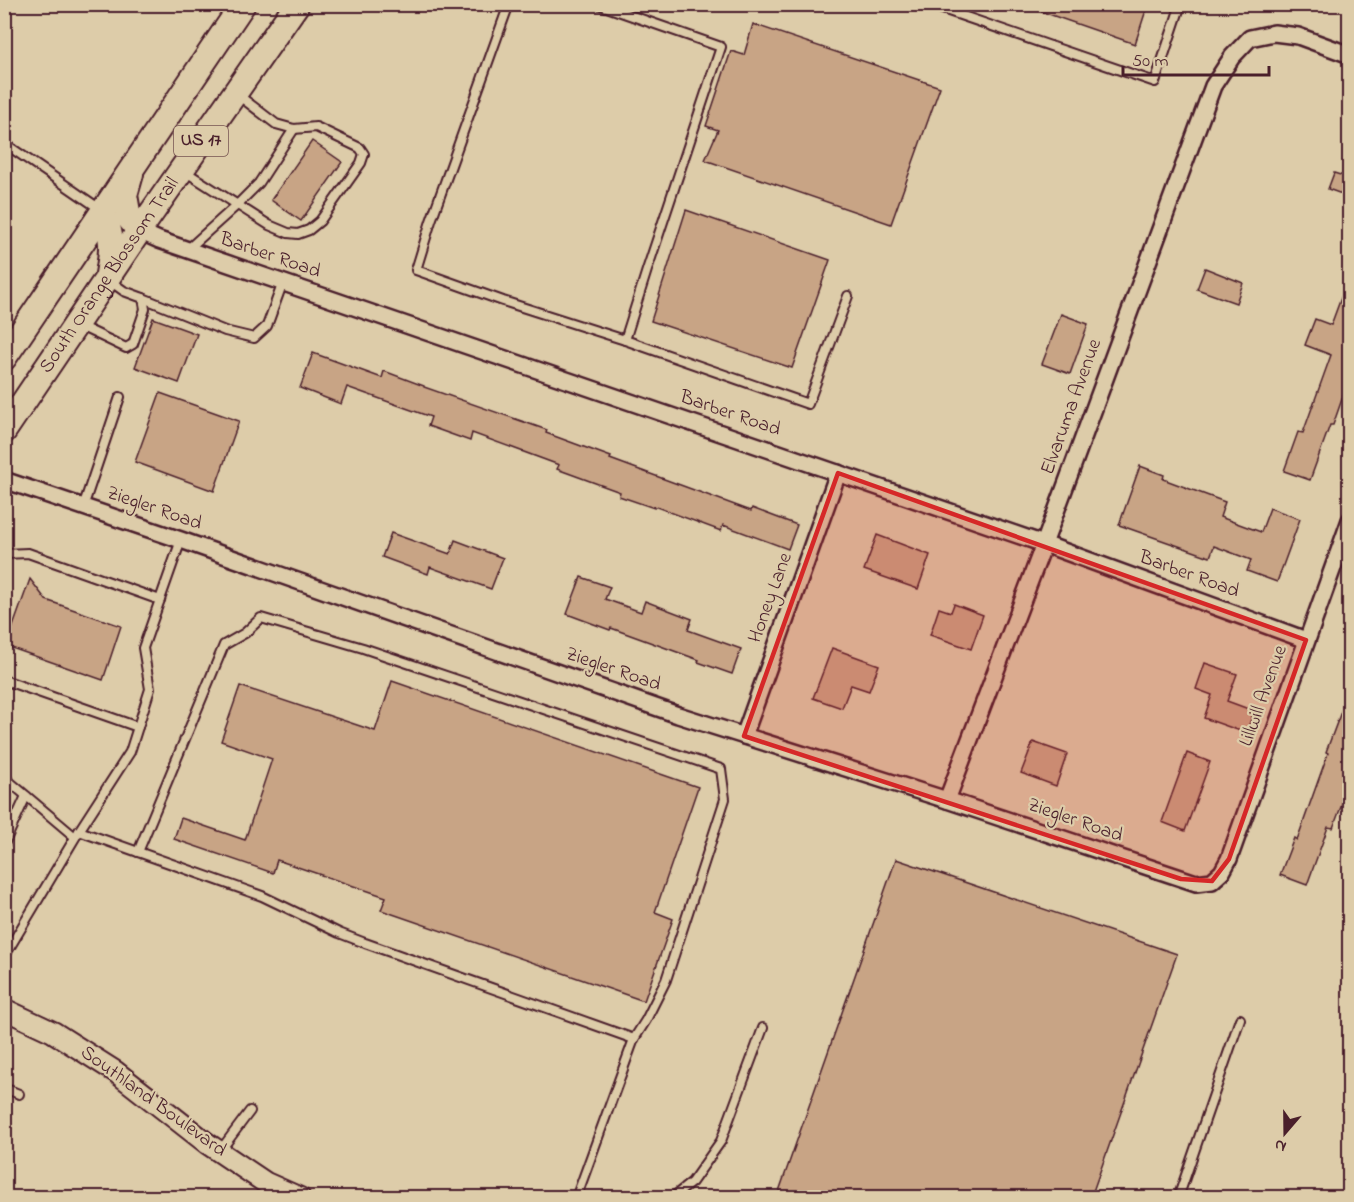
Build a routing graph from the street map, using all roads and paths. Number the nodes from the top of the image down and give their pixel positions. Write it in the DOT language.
graph roads {
  1 [pos="243,4"];
  2 [pos="297,4"];
  3 [pos="509,4"];
  4 [pos="598,4"];
  5 [pos="928,4"];
  6 [pos="1181,4"];
  7 [pos="1350,55"];
  8 [pos="235,93"];
  9 [pos="294,129"];
  10 [pos="4,143"];
  11 [pos="132,169"];
  12 [pos="182,169"];
  13 [pos="237,205"];
  14 [pos="104,212"];
  15 [pos="139,231"];
  16 [pos="187,250"];
  17 [pos="107,279"];
  18 [pos="283,282"];
  19 [pos="848,296"];
  20 [pos="143,298"];
  21 [pos="76,324"];
  22 [pos="625,340"];
  23 [pos="4,358"];
  24 [pos="120,397"];
  25 [pos="4,431"];
  26 [pos="838,473"];
  27 [pos="4,480"];
  28 [pos="83,507"];
  29 [pos="1350,520"];
  30 [pos="181,540"];
  31 [pos="1044,544"];
  32 [pos="4,554"];
  33 [pos="160,600"];
  34 [pos="1306,640"];
  35 [pos="4,680"];
  36 [pos="138,727"];
  37 [pos="744,736"];
  38 [pos="4,777"];
  39 [pos="26,796"];
  40 [pos="947,800"];
  41 [pos="77,834"];
  42 [pos="4,844"];
  43 [pos="138,852"];
  44 [pos="1212,881"];
  45 [pos="4,957"];
  46 [pos="4,1009"];
  47 [pos="1240,1019"];
  48 [pos="763,1028"];
  49 [pos="634,1039"];
  50 [pos="4,1088"];
  51 [pos="19,1094"];
  52 [pos="250,1111"];
  53 [pos="219,1151"];
  54 [pos="300,1197"];
  55 [pos="576,1197"];
  56 [pos="672,1197"];
  57 [pos="1178,1197"];
  1 -- 11 [label="main road, South Orange Blossom Trail / US 17"];
  2 -- 8 [label="main road, South Orange Blossom Trail / US 17"];
  3 -- 22 [label="lane"];
  4 -- 22 [label="lane"];
  5 -- 6 [label="lane"];
  7 -- 31 [label="street, Elvaruma Avenue"];
  8 -- 9 [label="lane"];
  8 -- 12 [label="main road, South Orange Blossom Trail / US 17"];
  9 -- 13 [label="lane"];
  9 -- 13 [label="lane"];
  10 -- 14 [label="lane"];
  11 -- 14 [label="main road, South Orange Blossom Trail / US 17"];
  11 -- 15 [label="main road"];
  12 -- 13 [label="lane"];
  12 -- 15 [label="main road, South Orange Blossom Trail / US 17"];
  13 -- 16 [label="lane"];
  14 -- 17 [label="main road"];
  14 -- 23 [label="main road, South Orange Blossom Trail / US 17"];
  15 -- 16 [label="street, Barber Road"];
  15 -- 17 [label="main road, South Orange Blossom Trail / US 17"];
  16 -- 18 [label="street, Barber Road"];
  17 -- 20 [label="lane"];
  17 -- 21 [label="main road, South Orange Blossom Trail / US 17"];
  18 -- 20 [label="lane"];
  18 -- 26 [label="street, Barber Road"];
  19 -- 22 [label="lane"];
  20 -- 21 [label="lane"];
  21 -- 25 [label="main road, South Orange Blossom Trail / US 17"];
  24 -- 28 [label="lane"];
  26 -- 31 [label="street, Barber Road"];
  26 -- 37 [label="street, Honey Lane"];
  27 -- 28 [label="street, Ziegler Road"];
  28 -- 30 [label="street, Ziegler Road"];
  29 -- 34 [label="street, Lillwill Avenue"];
  30 -- 33 [label="lane"];
  30 -- 37 [label="street, Ziegler Road"];
  31 -- 34 [label="street, Barber Road"];
  31 -- 40 [label="street, Elvaruma Avenue"];
  32 -- 33 [label="lane"];
  33 -- 36 [label="lane"];
  34 -- 44 [label="street, Lillwill Avenue"];
  35 -- 36 [label="lane"];
  36 -- 41 [label="lane"];
  37 -- 40 [label="street, Ziegler Road"];
  38 -- 39 [label="lane"];
  39 -- 41 [label="lane"];
  39 -- 42 [label="lane"];
  40 -- 44 [label="street, Ziegler Road"];
  41 -- 43 [label="lane"];
  41 -- 45 [label="lane"];
  43 -- 49 [label="lane"];
  43 -- 49 [label="lane"];
  46 -- 53 [label="street, Southland Boulevard"];
  47 -- 57 [label="lane"];
  48 -- 56 [label="lane"];
  49 -- 55 [label="lane"];
  50 -- 51 [label="lane"];
  52 -- 53 [label="lane"];
  53 -- 54 [label="street, Southland Boulevard"];
}
